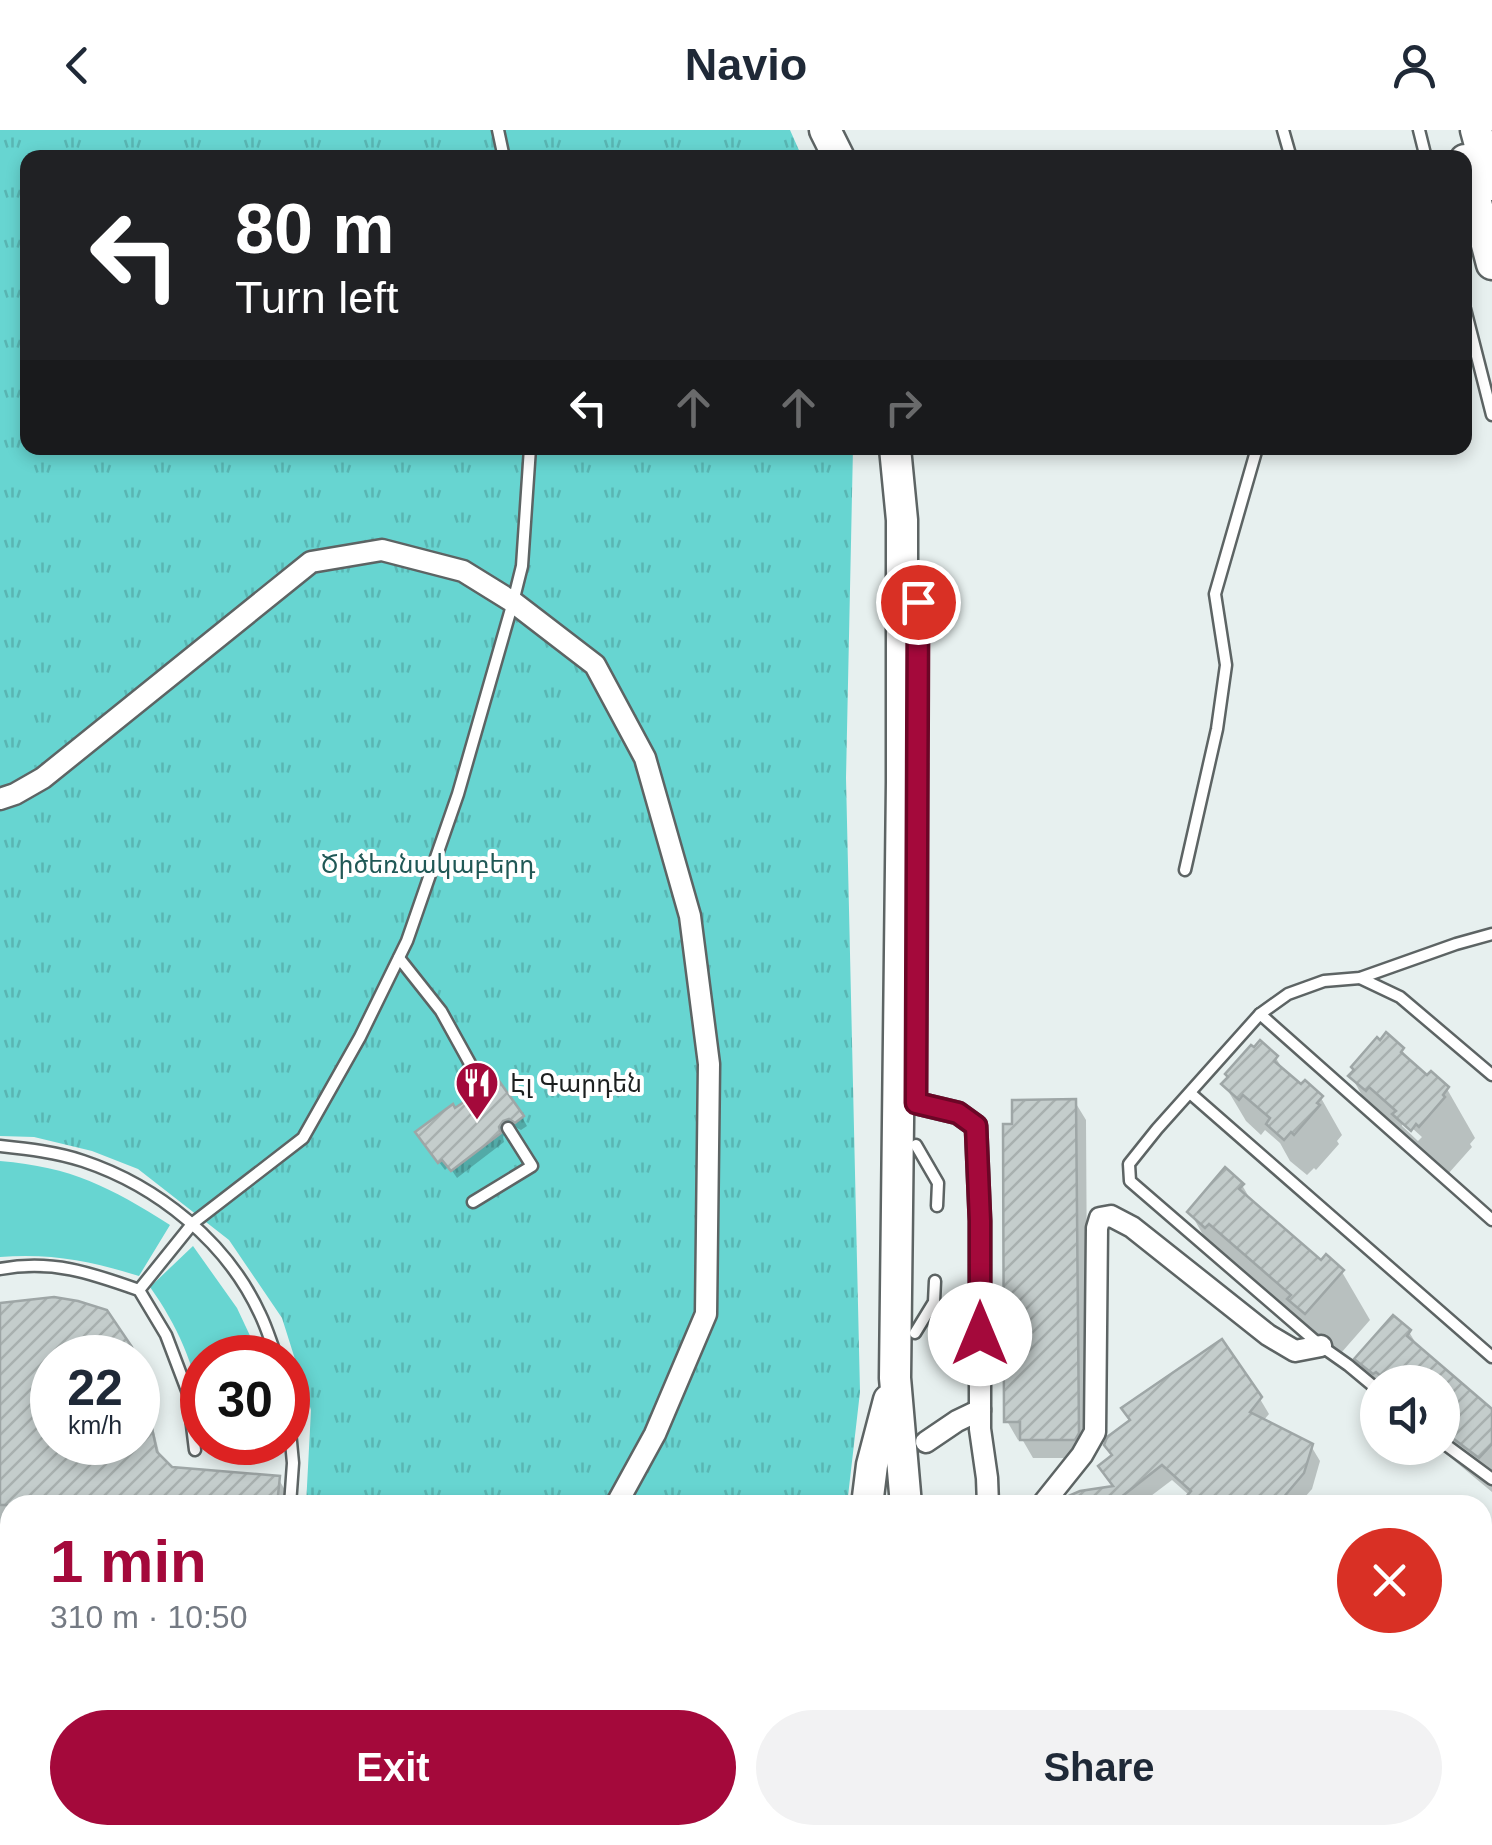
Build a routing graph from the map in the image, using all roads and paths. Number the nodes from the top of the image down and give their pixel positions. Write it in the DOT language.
graph roads {
  1 [pos="1476,130"];
  2 [pos="1472,186"];
  3 [pos="1492,191"];
  4 [pos="1492,264"];
  5 [pos="1472,336"];
  6 [pos="1492,415"];
  7 [pos="530,455"];
  8 [pos="897,455"];
  9 [pos="914,455"];
  10 [pos="1255,455"];
  11 [pos="512,602"];
  12 [pos="0,799"];
  13 [pos="1185,870"];
  14 [pos="1492,934"];
  15 [pos="398,958"];
  16 [pos="1360,978"];
  17 [pos="1260,1014"];
  18 [pos="1492,1076"];
  19 [pos="483,1087"];
  20 [pos="1190,1093"];
  21 [pos="916,1103"];
  22 [pos="508,1128"];
  23 [pos="916,1145"];
  24 [pos="0,1146"];
  25 [pos="473,1202"];
  26 [pos="937,1206"];
  27 [pos="1492,1220"];
  28 [pos="193,1222"];
  29 [pos="0,1269"];
  30 [pos="934,1281"];
  31 [pos="139,1290"];
  32 [pos="915,1332"];
  33 [pos="268,1335"];
  34 [pos="1321,1346"];
  35 [pos="1492,1357"];
  36 [pos="180,1372"];
  37 [pos="1360,1375"];
  38 [pos="896,1378"];
  39 [pos="980,1410"];
  40 [pos="926,1442"];
  41 [pos="1460,1455"];
  42 [pos="292,1465"];
  43 [pos="1492,1478"];
  44 [pos="290,1495"];
  45 [pos="622,1495"];
  46 [pos="868,1495"];
  47 [pos="905,1495"];
  48 [pos="924,1495"];
  49 [pos="987,1495"];
  50 [pos="1050,1495"];
  1 -- 3 [label="main road"];
  2 -- 4 [label="main road"];
  5 -- 6 [label="lane"];
  7 -- 11 [label="lane"];
  8 -- 38 [label="main road"];
  9 -- 21 [label="main road"];
  10 -- 13 [label="lane"];
  11 -- 12 [label="street"];
  11 -- 15 [label="lane"];
  11 -- 45 [label="street"];
  14 -- 16 [label="lane"];
  15 -- 19 [label="lane"];
  15 -- 28 [label="lane"];
  16 -- 17 [label="lane"];
  16 -- 18 [label="lane"];
  17 -- 20 [label="lane"];
  17 -- 27 [label="lane"];
  20 -- 34 [label="lane"];
  20 -- 35 [label="lane"];
  21 -- 23 [label="main road"];
  21 -- 39 [label="street"];
  22 -- 25 [label="lane"];
  23 -- 26 [label="lane"];
  23 -- 32 [label="main road"];
  24 -- 28 [label="lane"];
  28 -- 31 [label="lane"];
  28 -- 33 [label="lane"];
  29 -- 31 [label="lane"];
  30 -- 32 [label="lane"];
  31 -- 36 [label="lane"];
  32 -- 48 [label="main road"];
  34 -- 37 [label="lane"];
  34 -- 50 [label="street"];
  38 -- 46 [label="main road"];
  38 -- 47 [label="main road"];
  39 -- 40 [label="street"];
  39 -- 49 [label="street"];
  41 -- 43 [label="lane"];
  42 -- 44 [label="lane"];
}
